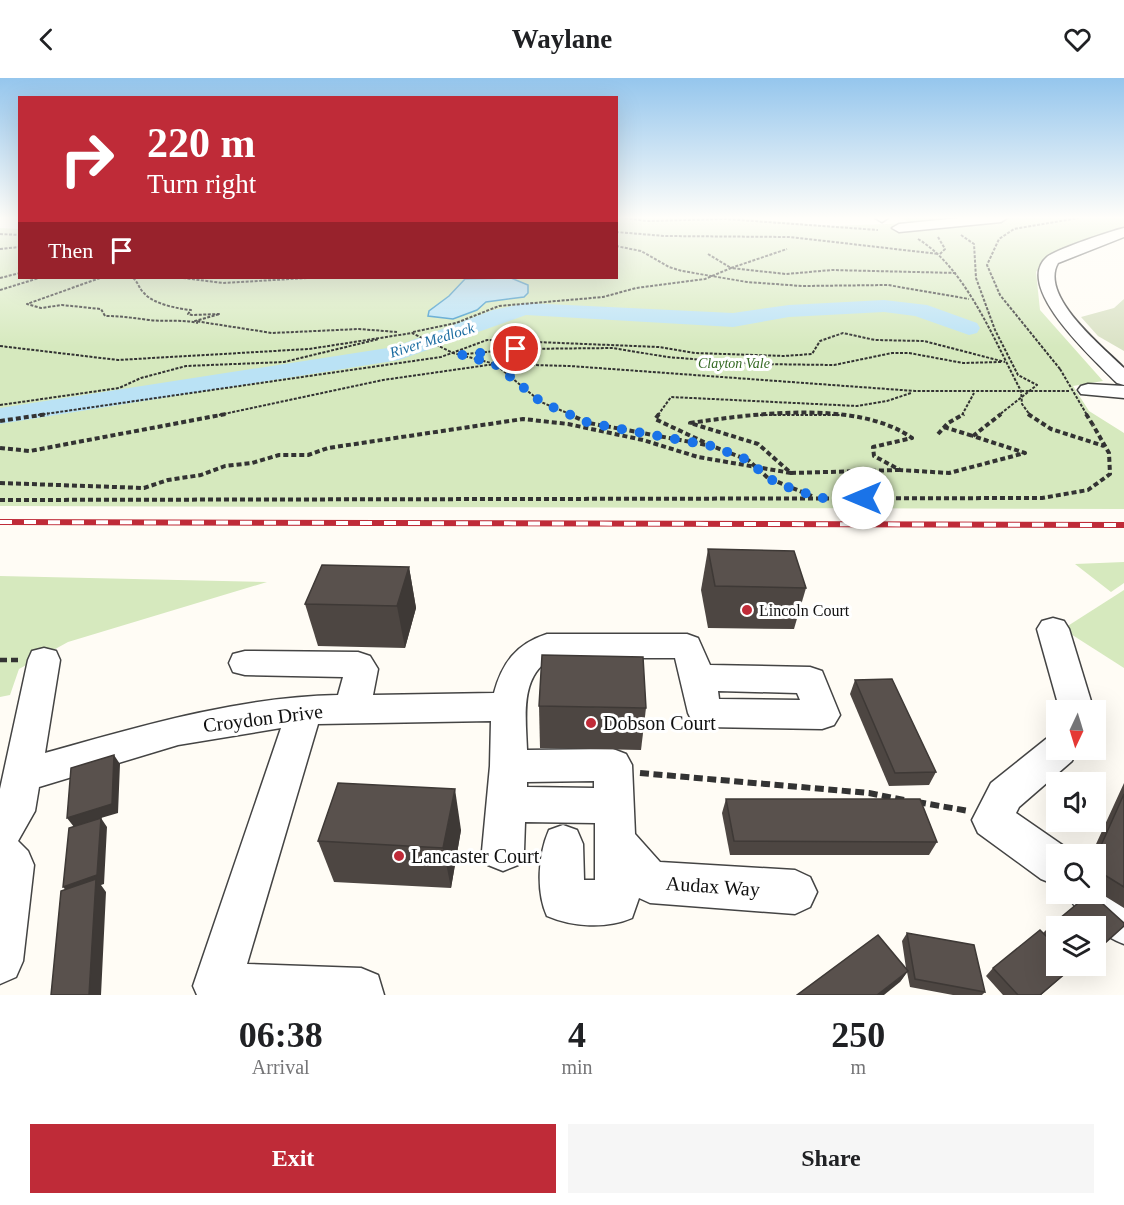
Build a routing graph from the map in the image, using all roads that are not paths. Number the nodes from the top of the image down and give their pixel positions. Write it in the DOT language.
graph roads {
  1 [pos="1051,261"];
  2 [pos="1124,379"];
  3 [pos="1088,390"];
  4 [pos="1124,392"];
  5 [pos="1053,629"];
  6 [pos="44,660"];
  7 [pos="245,663"];
  8 [pos="698,678"];
  9 [pos="1074,700"];
  10 [pos="508,707"];
  11 [pos="352,709"];
  12 [pos="305,710"];
  13 [pos="1047,760"];
  14 [pos="24,776"];
  15 [pos="508,785"];
  16 [pos="614,806"];
  17 [pos="0,833"];
  18 [pos="563,844"];
  19 [pos="0,851"];
  20 [pos="503,851"];
  21 [pos="1046,858"];
  22 [pos="795,892"];
  23 [pos="1102,904"];
  24 [pos="1124,922"];
  25 [pos="0,961"];
  26 [pos="361,992"];
  1 -- 2 [label="street"];
  3 -- 4 [label="street"];
  5 -- 9 [label="street"];
  6 -- 14 [label="street"];
  7 -- 11 [label="street"];
  8 -- 10 [label="street"];
  10 -- 11 [label="street, Croydon Drive"];
  10 -- 15 [label="street"];
  11 -- 12 [label="street, Croydon Drive"];
  12 -- 14 [label="street, Croydon Drive"];
  12 -- 26 [label="street"];
  13 -- 21 [label="street"];
  14 -- 17 [label="street"];
  15 -- 16 [label="street"];
  15 -- 20 [label="street"];
  16 -- 18 [label="street"];
  16 -- 22 [label="street, Audax Way"];
  19 -- 25 [label="street"];
  23 -- 24 [label="street"];
}
